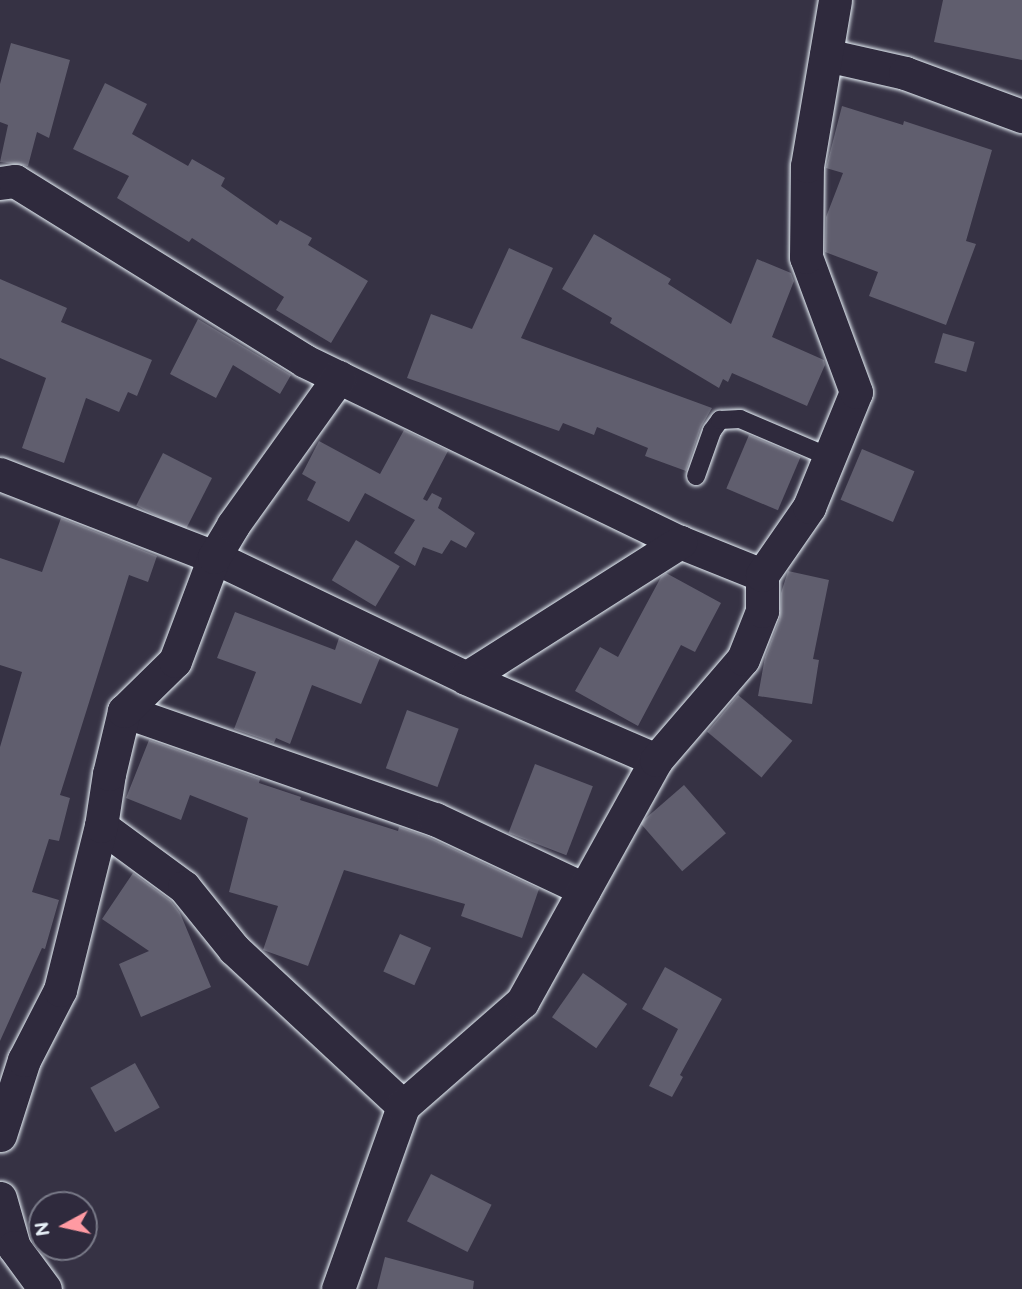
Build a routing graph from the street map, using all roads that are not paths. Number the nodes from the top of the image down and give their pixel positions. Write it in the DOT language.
graph roads {
  1 [pos="835,0"];
  2 [pos="826,55"];
  3 [pos="1022,116"];
  4 [pos="5,180"];
  5 [pos="339,377"];
  6 [pos="830,457"];
  7 [pos="0,474"];
  8 [pos="696,476"];
  9 [pos="680,542"];
  10 [pos="214,557"];
  11 [pos="762,575"];
  12 [pos="466,678"];
  13 [pos="124,711"];
  14 [pos="656,760"];
  15 [pos="101,827"];
  16 [pos="584,889"];
  17 [pos="403,1106"];
  18 [pos="0,1135"];
  19 [pos="0,1198"];
  20 [pos="45,1289"];
  21 [pos="338,1289"];
  1 -- 2 [label="street"];
  2 -- 3 [label="street"];
  2 -- 6 [label="street"];
  4 -- 5 [label="street"];
  5 -- 9 [label="street"];
  5 -- 10 [label="street"];
  6 -- 8 [label="lane"];
  6 -- 11 [label="street"];
  7 -- 10 [label="street"];
  9 -- 11 [label="street"];
  9 -- 12 [label="street"];
  10 -- 12 [label="street"];
  10 -- 13 [label="street"];
  11 -- 14 [label="street"];
  12 -- 14 [label="street"];
  13 -- 15 [label="street"];
  13 -- 16 [label="street"];
  14 -- 16 [label="street"];
  15 -- 17 [label="street"];
  15 -- 18 [label="street"];
  16 -- 17 [label="street"];
  17 -- 21 [label="street"];
  19 -- 20 [label="street"];
}
